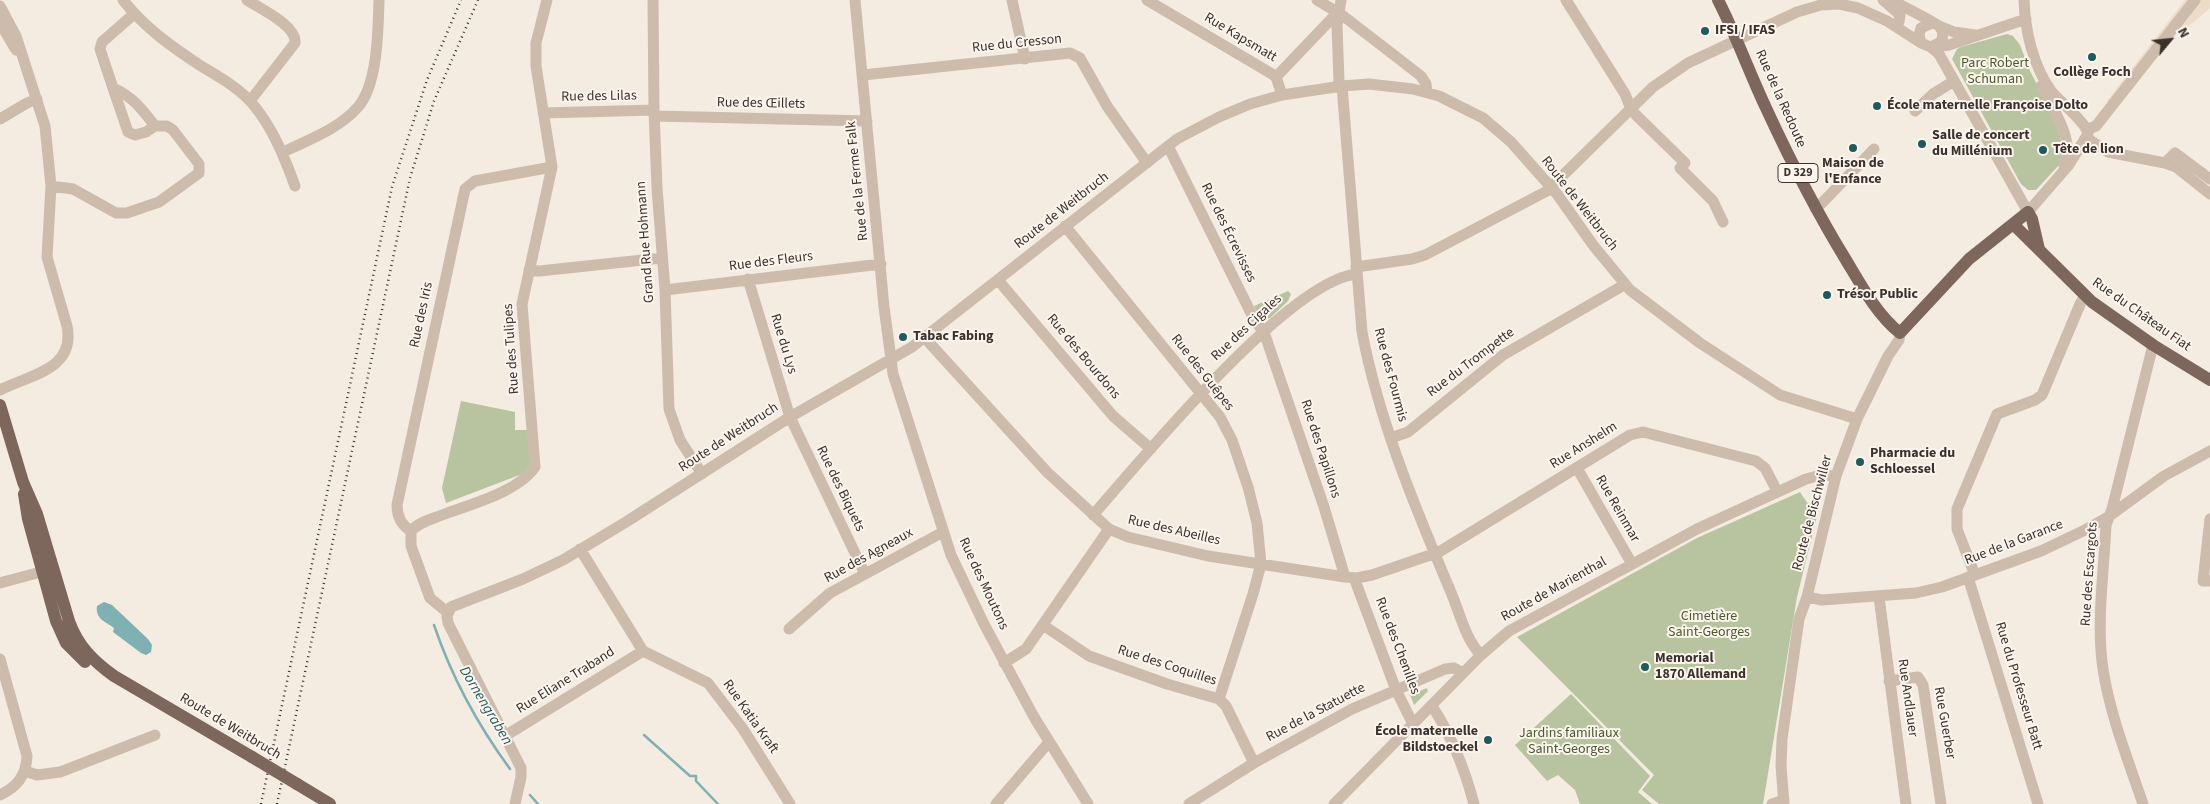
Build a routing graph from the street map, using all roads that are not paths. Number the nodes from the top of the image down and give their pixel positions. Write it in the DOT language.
graph roads {
  1 [pos="123,0"];
  2 [pos="247,0"];
  3 [pos="379,0"];
  4 [pos="547,0"];
  5 [pos="654,0"];
  6 [pos="856,0"];
  7 [pos="1012,0"];
  8 [pos="1147,0"];
  9 [pos="1318,0"];
  10 [pos="1341,0"];
  11 [pos="1566,0"];
  12 [pos="1718,0"];
  13 [pos="1882,0"];
  14 [pos="1892,0"];
  15 [pos="2195,0"];
  16 [pos="2024,2"];
  17 [pos="0,6"];
  18 [pos="1338,12"];
  19 [pos="134,14"];
  20 [pos="2024,20"];
  21 [pos="0,23"];
  22 [pos="1932,24"];
  23 [pos="1898,25"];
  24 [pos="1977,35"];
  25 [pos="1737,40"];
  26 [pos="1929,46"];
  27 [pos="22,58"];
  28 [pos="1026,59"];
  29 [pos="862,75"];
  30 [pos="1276,77"];
  31 [pos="1954,81"];
  32 [pos="1342,86"];
  33 [pos="113,88"];
  34 [pos="1426,92"];
  35 [pos="1282,95"];
  36 [pos="38,99"];
  37 [pos="250,101"];
  38 [pos="1631,109"];
  39 [pos="1915,112"];
  40 [pos="544,113"];
  41 [pos="654,113"];
  42 [pos="0,119"];
  43 [pos="867,121"];
  44 [pos="154,126"];
  45 [pos="2084,133"];
  46 [pos="2064,136"];
  47 [pos="1168,146"];
  48 [pos="1874,149"];
  49 [pos="283,152"];
  50 [pos="1147,163"];
  51 [pos="2165,163"];
  52 [pos="552,167"];
  53 [pos="2058,178"];
  54 [pos="2210,179"];
  55 [pos="52,186"];
  56 [pos="295,186"];
  57 [pos="1551,188"];
  58 [pos="2210,194"];
  59 [pos="1815,208"];
  60 [pos="2028,212"];
  61 [pos="1723,222"];
  62 [pos="2012,224"];
  63 [pos="1066,226"];
  64 [pos="2039,249"];
  65 [pos="662,258"];
  66 [pos="881,264"];
  67 [pos="529,270"];
  68 [pos="1356,270"];
  69 [pos="748,279"];
  70 [pos="998,280"];
  71 [pos="1624,285"];
  72 [pos="665,290"];
  73 [pos="2085,296"];
  74 [pos="1263,332"];
  75 [pos="1900,333"];
  76 [pos="924,338"];
  77 [pos="2152,345"];
  78 [pos="890,360"];
  79 [pos="2210,380"];
  80 [pos="0,390"];
  81 [pos="1201,393"];
  82 [pos="0,405"];
  83 [pos="790,417"];
  84 [pos="1857,419"];
  85 [pos="1392,438"];
  86 [pos="1151,449"];
  87 [pos="2210,451"];
  88 [pos="1577,468"];
  89 [pos="702,474"];
  90 [pos="1836,476"];
  91 [pos="1777,491"];
  92 [pos="1093,515"];
  93 [pos="2108,517"];
  94 [pos="2210,519"];
  95 [pos="1109,529"];
  96 [pos="411,531"];
  97 [pos="943,532"];
  98 [pos="580,550"];
  99 [pos="1435,554"];
  100 [pos="1261,564"];
  101 [pos="1632,564"];
  102 [pos="50,570"];
  103 [pos="865,574"];
  104 [pos="1971,576"];
  105 [pos="1345,577"];
  106 [pos="1357,578"];
  107 [pos="2210,581"];
  108 [pos="0,583"];
  109 [pos="1807,597"];
  110 [pos="1879,597"];
  111 [pos="447,612"];
  112 [pos="1043,625"];
  113 [pos="789,629"];
  114 [pos="643,651"];
  115 [pos="1481,655"];
  116 [pos="0,659"];
  117 [pos="1004,663"];
  118 [pos="1463,674"];
  119 [pos="1889,681"];
  120 [pos="1396,690"];
  121 [pos="1219,699"];
  122 [pos="1432,706"];
  123 [pos="1413,724"];
  124 [pos="155,735"];
  125 [pos="505,736"];
  126 [pos="1049,742"];
  127 [pos="1254,763"];
  128 [pos="25,771"];
  129 [pos="0,795"];
  130 [pos="1784,802"];
  131 [pos="330,804"];
  132 [pos="515,804"];
  133 [pos="790,804"];
  134 [pos="996,804"];
  135 [pos="1088,804"];
  136 [pos="1189,804"];
  137 [pos="1334,804"];
  138 [pos="1474,804"];
  139 [pos="1772,804"];
  140 [pos="1906,804"];
  141 [pos="1941,804"];
  142 [pos="2038,804"];
  143 [pos="2143,804"];
  1 -- 19 [label="street"];
  2 -- 37 [label="street"];
  3 -- 49 [label="street"];
  4 -- 40 [label="street, Rue des Tulipes"];
  5 -- 41 [label="street, Grand Rue Hohmann"];
  6 -- 29 [label="street, Rue de la Ferme Falk"];
  7 -- 28 [label="street"];
  8 -- 30 [label="street, Rue Kapsmatt"];
  9 -- 18 [label="street"];
  10 -- 18 [label="street"];
  11 -- 38 [label="street"];
  12 -- 25 [label="main road, Rue de la Redoute / D 329"];
  13 -- 23 [label="street"];
  14 -- 22 [label="street"];
  15 -- 45 [label="street"];
  16 -- 20 [label="street"];
  17 -- 27 [label="street"];
  18 -- 30 [label="street"];
  18 -- 32 [label="street, Rue des Fourmis"];
  18 -- 34 [label="street"];
  19 -- 33 [label="street"];
  19 -- 37 [label="street"];
  20 -- 24 [label="street"];
  20 -- 45 [label="street"];
  20 -- 46 [label="street"];
  21 -- 27 [label="street"];
  22 -- 23 [label="street"];
  22 -- 24 [label="street"];
  22 -- 26 [label="street"];
  22 -- 26 [label="street"];
  23 -- 25 [label="street, Rue des Cigales"];
  23 -- 26 [label="street"];
  24 -- 26 [label="street"];
  25 -- 38 [label="street, Rue des Cigales"];
  25 -- 59 [label="main road, Rue de la Redoute / D 329"];
  26 -- 31 [label="street"];
  27 -- 36 [label="street"];
  28 -- 29 [label="street, Rue du Cresson"];
  28 -- 50 [label="street, Rue du Cresson"];
  29 -- 43 [label="street, Rue de la Ferme Falk"];
  30 -- 35 [label="street, Rue Kapsmatt"];
  31 -- 39 [label="street"];
  31 -- 60 [label="street"];
  32 -- 34 [label="street, Route de Weitbruch"];
  32 -- 35 [label="street, Route de Weitbruch"];
  32 -- 68 [label="street, Rue des Fourmis"];
  33 -- 44 [label="street"];
  33 -- 44 [label="street"];
  34 -- 57 [label="street, Route de Weitbruch"];
  35 -- 47 [label="street, Route de Weitbruch"];
  36 -- 42 [label="street"];
  36 -- 55 [label="street"];
  37 -- 49 [label="street"];
  38 -- 57 [label="street, Rue des Cigales"];
  38 -- 61 [label="street"];
  40 -- 41 [label="street, Rue des Lilas"];
  40 -- 52 [label="street, Rue des Tulipes"];
  41 -- 43 [label="street, Rue des Œillets"];
  41 -- 65 [label="street, Grand Rue Hohmann"];
  43 -- 66 [label="street, Rue de la Ferme Falk"];
  44 -- 55 [label="street"];
  45 -- 46 [label="street"];
  45 -- 46 [label="street"];
  45 -- 51 [label="street"];
  45 -- 53 [label="street"];
  46 -- 53 [label="street"];
  47 -- 50 [label="street, Route de Weitbruch"];
  47 -- 74 [label="street, Rue des Écrevisses"];
  48 -- 59 [label="street"];
  49 -- 56 [label="street"];
  50 -- 63 [label="street, Route de Weitbruch"];
  51 -- 54 [label="street"];
  51 -- 58 [label="street"];
  52 -- 67 [label="street, Rue des Tulipes"];
  52 -- 96 [label="street, Rue des Iris"];
  53 -- 60 [label="street"];
  55 -- 80 [label="street"];
  57 -- 68 [label="street, Rue des Cigales"];
  57 -- 71 [label="street, Route de Weitbruch"];
  59 -- 75 [label="main road, Rue de la Redoute / D 329"];
  60 -- 62 [label="main road, Route de Bischwiller"];
  60 -- 64 [label="main road"];
  62 -- 64 [label="main road, Rue du Château Fiat"];
  62 -- 75 [label="main road, Route de Bischwiller"];
  63 -- 70 [label="street, Route de Weitbruch"];
  63 -- 81 [label="street, Rue des Guêpes"];
  64 -- 73 [label="main road, Rue du Château Fiat"];
  65 -- 67 [label="street"];
  65 -- 72 [label="street, Grand Rue Hohmann"];
  66 -- 69 [label="street, Rue des Fleurs"];
  66 -- 78 [label="street, Rue de la Ferme Falk"];
  67 -- 96 [label="street, Rue des Tulipes"];
  68 -- 74 [label="street, Rue des Cigales"];
  68 -- 85 [label="street, Rue des Fourmis"];
  69 -- 72 [label="street, Rue des Fleurs"];
  69 -- 83 [label="street, Rue du Lys"];
  70 -- 76 [label="street, Route de Weitbruch"];
  70 -- 86 [label="street, Rue des Bourdons"];
  71 -- 84 [label="street, Route de Weitbruch"];
  71 -- 85 [label="street, Rue du Trompette"];
  72 -- 89 [label="street, Grand Rue Hohmann"];
  73 -- 77 [label="main road, Rue du Château Fiat"];
  73 -- 104 [label="street, Rue du Professeur Batt"];
  74 -- 81 [label="street, Rue des Cigales"];
  74 -- 105 [label="street, Rue des Papillons"];
  75 -- 84 [label="street, Route de Bischwiller"];
  76 -- 78 [label="street, Route de Weitbruch"];
  76 -- 92 [label="street, Rue des Abeilles"];
  77 -- 79 [label="main road, Rue du Château Fiat"];
  77 -- 93 [label="street, Rue des Escargots"];
  78 -- 83 [label="street, Route de Weitbruch"];
  78 -- 97 [label="street, Rue des Moutons"];
  81 -- 86 [label="street, Rue des Cigales"];
  81 -- 100 [label="street, Rue des Guêpes"];
  82 -- 102 [label="main road, Route de Weitbruch"];
  83 -- 89 [label="street, Route de Weitbruch"];
  83 -- 103 [label="street, Rue des Biquets"];
  84 -- 90 [label="street, Route de Bischwiller"];
  85 -- 99 [label="street, Rue des Fourmis"];
  86 -- 92 [label="street, Rue des Cigales"];
  87 -- 93 [label="street, Rue de la Garance"];
  88 -- 91 [label="street, Rue Anshelm"];
  88 -- 99 [label="street, Rue Anshelm"];
  88 -- 101 [label="street, Rue Reinmar"];
  89 -- 98 [label="street, Route de Weitbruch"];
  90 -- 91 [label="street, Route de Marienthal"];
  90 -- 109 [label="street, Route de Bischwiller"];
  91 -- 101 [label="street, Route de Marienthal"];
  92 -- 95 [label="street, Rue des Abeilles"];
  93 -- 104 [label="street, Rue de la Garance"];
  93 -- 143 [label="street, Rue des Escargots"];
  94 -- 107 [label="street"];
  95 -- 100 [label="street, Rue des Abeilles"];
  95 -- 112 [label="street"];
  96 -- 111 [label="street"];
  97 -- 103 [label="street, Rue des Agneaux"];
  97 -- 117 [label="street, Rue des Moutons"];
  98 -- 111 [label="street, Route de Weitbruch"];
  98 -- 114 [label="street"];
  99 -- 106 [label="street, Rue des Abeilles"];
  99 -- 115 [label="street, Rue des Fourmis"];
  100 -- 105 [label="street, Rue des Abeilles"];
  100 -- 121 [label="street"];
  101 -- 115 [label="street, Route de Marienthal"];
  102 -- 108 [label="street"];
  102 -- 131 [label="main road, Route de Weitbruch, bridge"];
  103 -- 113 [label="street, Rue des Agneaux"];
  104 -- 110 [label="street, Rue de la Garance"];
  104 -- 142 [label="street, Rue du Professeur Batt"];
  105 -- 106 [label="street, Rue des Abeilles"];
  106 -- 120 [label="street, Rue des Chenilles"];
  109 -- 110 [label="street, Rue de la Garance"];
  109 -- 130 [label="street, Route de Bischwiller"];
  110 -- 119 [label="street, Rue Andlauer"];
  111 -- 125 [label="street"];
  112 -- 117 [label="street"];
  112 -- 121 [label="street, Rue des Coquilles"];
  114 -- 125 [label="street, Rue Eliane Traband"];
  114 -- 133 [label="street, Rue Katia Kraft"];
  115 -- 118 [label="street, Route de Marienthal"];
  116 -- 128 [label="street"];
  117 -- 126 [label="street, Rue des Moutons"];
  118 -- 120 [label="street, Rue de la Statuette"];
  118 -- 122 [label="street, Route de Marienthal"];
  119 -- 140 [label="street, Rue Andlauer"];
  119 -- 141 [label="street, Rue Guerber"];
  120 -- 123 [label="street, Rue des Chenilles"];
  120 -- 127 [label="street, Rue de la Statuette"];
  121 -- 127 [label="street, Rue des Coquilles"];
  122 -- 123 [label="street, Route de Marienthal"];
  122 -- 138 [label="street"];
  123 -- 137 [label="street, Route de Marienthal"];
  124 -- 128 [label="street"];
  125 -- 132 [label="street"];
  126 -- 134 [label="street"];
  126 -- 135 [label="street, Rue des Moutons"];
  127 -- 136 [label="street, Rue de la Statuette"];
  128 -- 129 [label="street"];
  130 -- 139 [label="street"];
}
